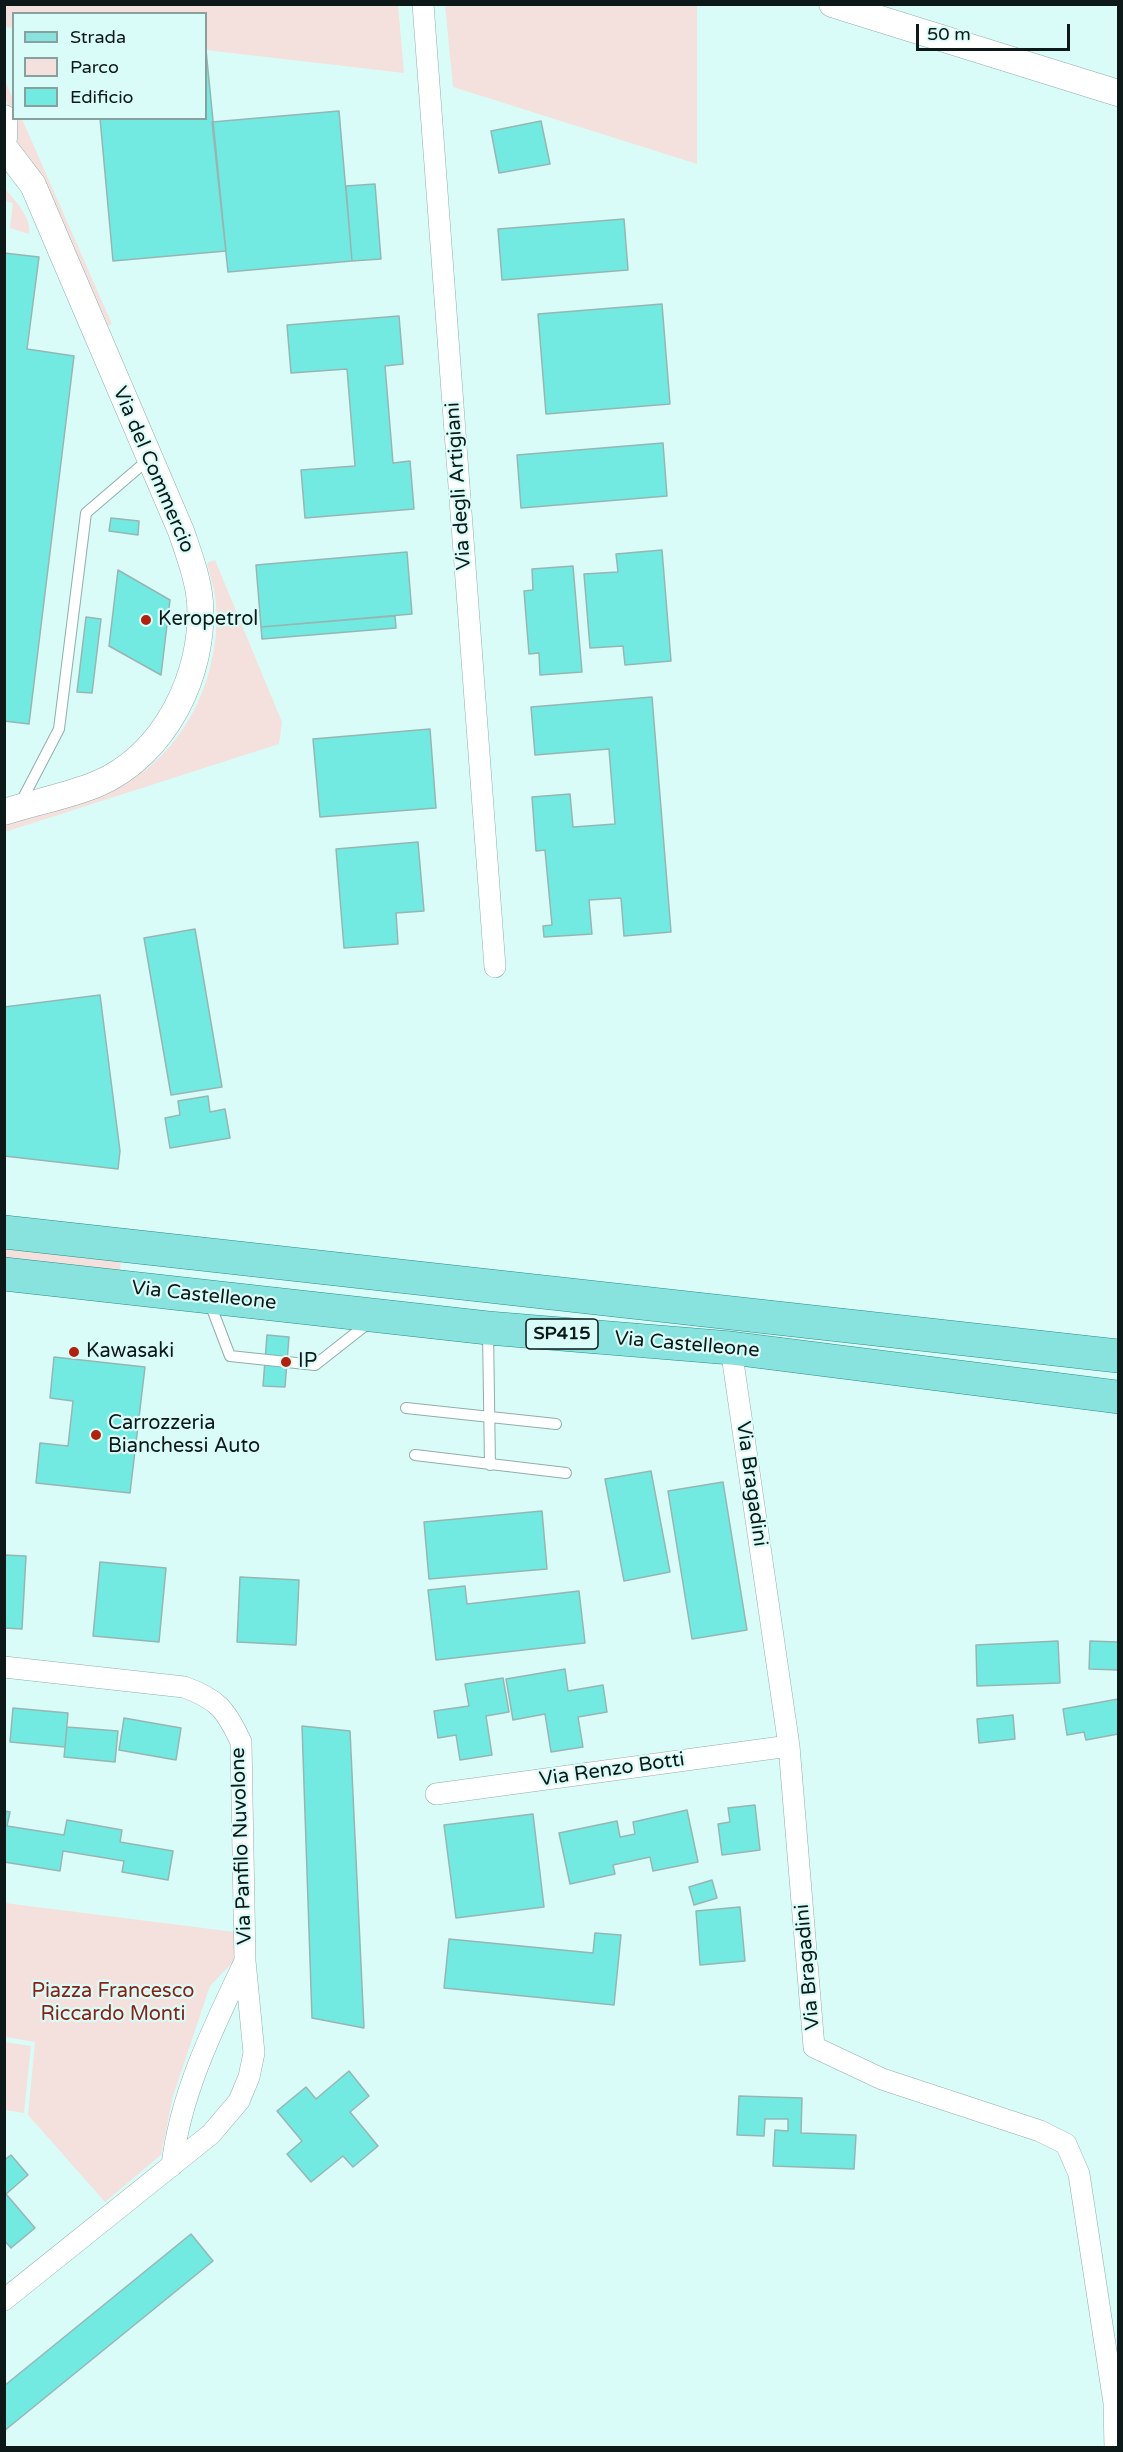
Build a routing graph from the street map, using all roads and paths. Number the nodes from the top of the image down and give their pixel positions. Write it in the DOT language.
graph roads {
  1 [pos="423,4"];
  2 [pos="832,4"];
  3 [pos="1119,93"];
  4 [pos="4,118"];
  5 [pos="4,138"];
  6 [pos="4,147"];
  7 [pos="4,171"];
  8 [pos="44,212"];
  9 [pos="149,459"];
  10 [pos="11,810"];
  11 [pos="495,967"];
  12 [pos="4,1232"];
  13 [pos="4,1274"];
  14 [pos="207,1296"];
  15 [pos="379,1315"];
  16 [pos="488,1328"];
  17 [pos="731,1348"];
  18 [pos="1119,1356"];
  19 [pos="1119,1397"];
  20 [pos="406,1408"];
  21 [pos="490,1417"];
  22 [pos="556,1424"];
  23 [pos="416,1455"];
  24 [pos="490,1465"];
  25 [pos="566,1473"];
  26 [pos="4,1667"];
  27 [pos="789,1746"];
  28 [pos="435,1794"];
  29 [pos="245,1961"];
  30 [pos="183,2106"];
  31 [pos="211,2134"];
  32 [pos="172,2166"];
  33 [pos="4,2300"];
  34 [pos="1115,2448"];
  1 -- 11 [label="street, Via degli Artigiani"];
  2 -- 3 [label="street"];
  4 -- 5 [label="street"];
  6 -- 8 [label="street"];
  7 -- 8 [label="street"];
  8 -- 9 [label="street, Via del Commercio"];
  9 -- 10 [label="lane"];
  9 -- 10 [label="street, Via del Commercio"];
  12 -- 18 [label="main road, Via Castelleone / SP415"];
  13 -- 14 [label="main road, Via Castelleone / SP415"];
  14 -- 15 [label="main road, Via Castelleone / SP415"];
  14 -- 15 [label="lane"];
  15 -- 16 [label="main road, Via Castelleone / SP415"];
  16 -- 17 [label="main road, Via Castelleone / SP415"];
  16 -- 21 [label="lane"];
  17 -- 19 [label="main road, Via Castelleone / SP415"];
  17 -- 27 [label="street, Via Bragadini"];
  20 -- 21 [label="lane"];
  21 -- 22 [label="lane"];
  21 -- 24 [label="lane"];
  23 -- 24 [label="lane"];
  24 -- 25 [label="lane"];
  26 -- 29 [label="street, Via Panfilo Nuvolone"];
  27 -- 28 [label="street, Via Renzo Botti"];
  27 -- 34 [label="street, Via Bragadini"];
  29 -- 30 [label="street, Via Panfilo Nuvolone"];
  29 -- 31 [label="street, Via Panfilo Nuvolone"];
  30 -- 31 [label="street"];
  30 -- 32 [label="street, Via Panfilo Nuvolone"];
  31 -- 32 [label="street, Via Panfilo Nuvolone"];
  32 -- 33 [label="street, Via Panfilo Nuvolone"];
}
